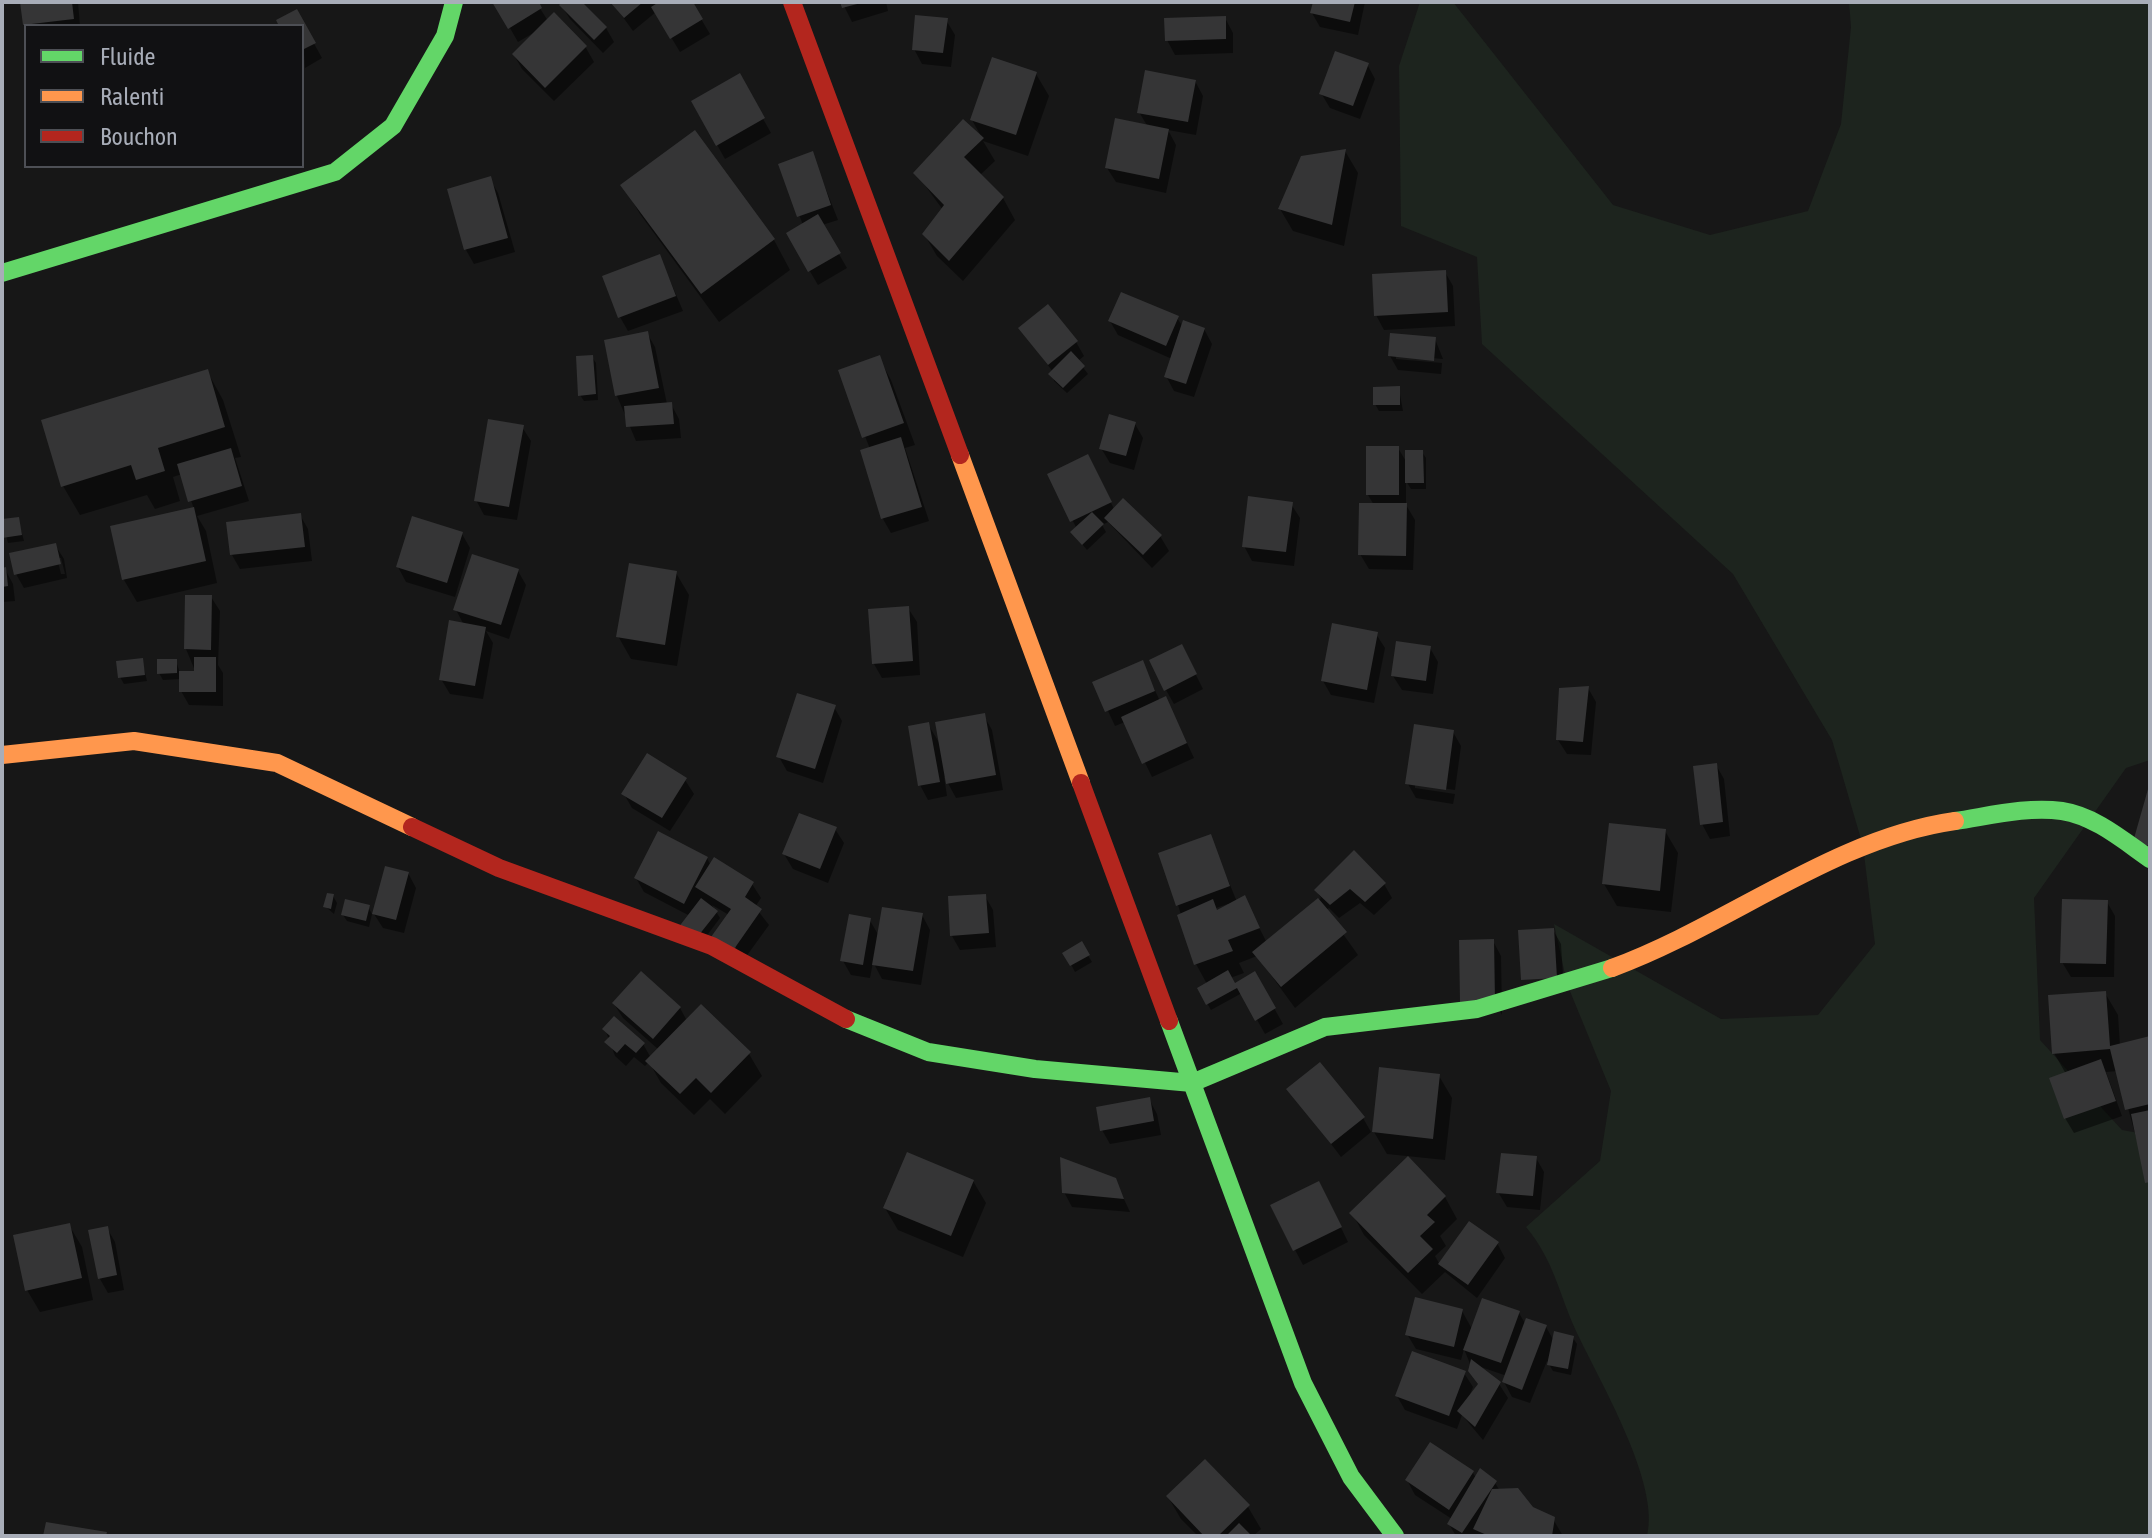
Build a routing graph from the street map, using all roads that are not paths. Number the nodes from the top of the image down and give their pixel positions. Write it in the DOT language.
graph roads {
  1 [pos="454,2"];
  2 [pos="792,2"];
  3 [pos="2,273"];
  4 [pos="2,755"];
  5 [pos="2150,859"];
  6 [pos="1192,1083"];
  7 [pos="1395,1536"];
  1 -- 3 [label="main road"];
  2 -- 6 [label="main road"];
  4 -- 6 [label="main road"];
  5 -- 6 [label="main road"];
  6 -- 7 [label="main road"];
}
